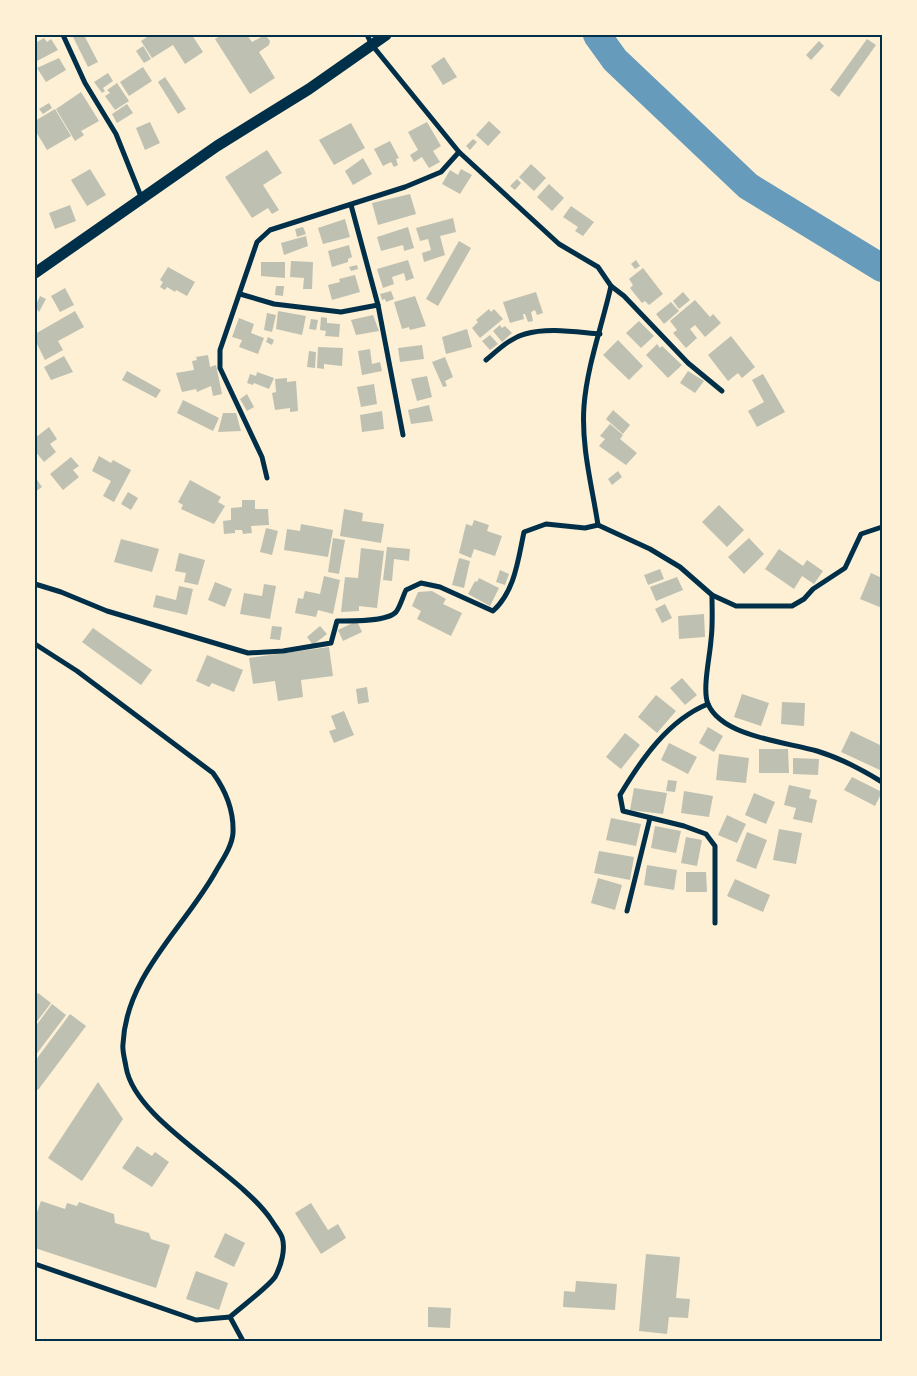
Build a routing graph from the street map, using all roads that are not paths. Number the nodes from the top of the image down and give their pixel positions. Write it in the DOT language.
graph roads {
  1 [pos="63,35"];
  2 [pos="386,35"];
  3 [pos="370,40"];
  4 [pos="459,152"];
  5 [pos="142,200"];
  6 [pos="351,205"];
  7 [pos="35,273"];
  8 [pos="611,286"];
  9 [pos="240,294"];
  10 [pos="378,305"];
  11 [pos="600,334"];
  12 [pos="486,360"];
  13 [pos="722,391"];
  14 [pos="403,435"];
  15 [pos="267,478"];
  16 [pos="598,525"];
  17 [pos="882,527"];
  18 [pos="35,584"];
  19 [pos="712,595"];
  20 [pos="35,644"];
  21 [pos="708,704"];
  22 [pos="882,782"];
  23 [pos="650,818"];
  24 [pos="627,911"];
  25 [pos="715,923"];
  26 [pos="35,1264"];
  27 [pos="230,1317"];
  28 [pos="243,1341"];
  1 -- 5 [label="street"];
  2 -- 3 [label="highway"];
  3 -- 4 [label="street"];
  3 -- 5 [label="highway"];
  4 -- 6 [label="street"];
  4 -- 8 [label="street"];
  5 -- 7 [label="highway"];
  6 -- 9 [label="street"];
  6 -- 10 [label="street"];
  8 -- 11 [label="street"];
  8 -- 13 [label="street"];
  9 -- 10 [label="street"];
  9 -- 15 [label="street"];
  10 -- 14 [label="street"];
  11 -- 12 [label="street"];
  11 -- 16 [label="street"];
  16 -- 18 [label="street"];
  16 -- 19 [label="street"];
  17 -- 19 [label="street"];
  19 -- 21 [label="street"];
  20 -- 27 [label="street"];
  21 -- 22 [label="street"];
  21 -- 23 [label="street"];
  23 -- 24 [label="street"];
  23 -- 25 [label="street"];
  26 -- 27 [label="street"];
  27 -- 28 [label="street"];
}
